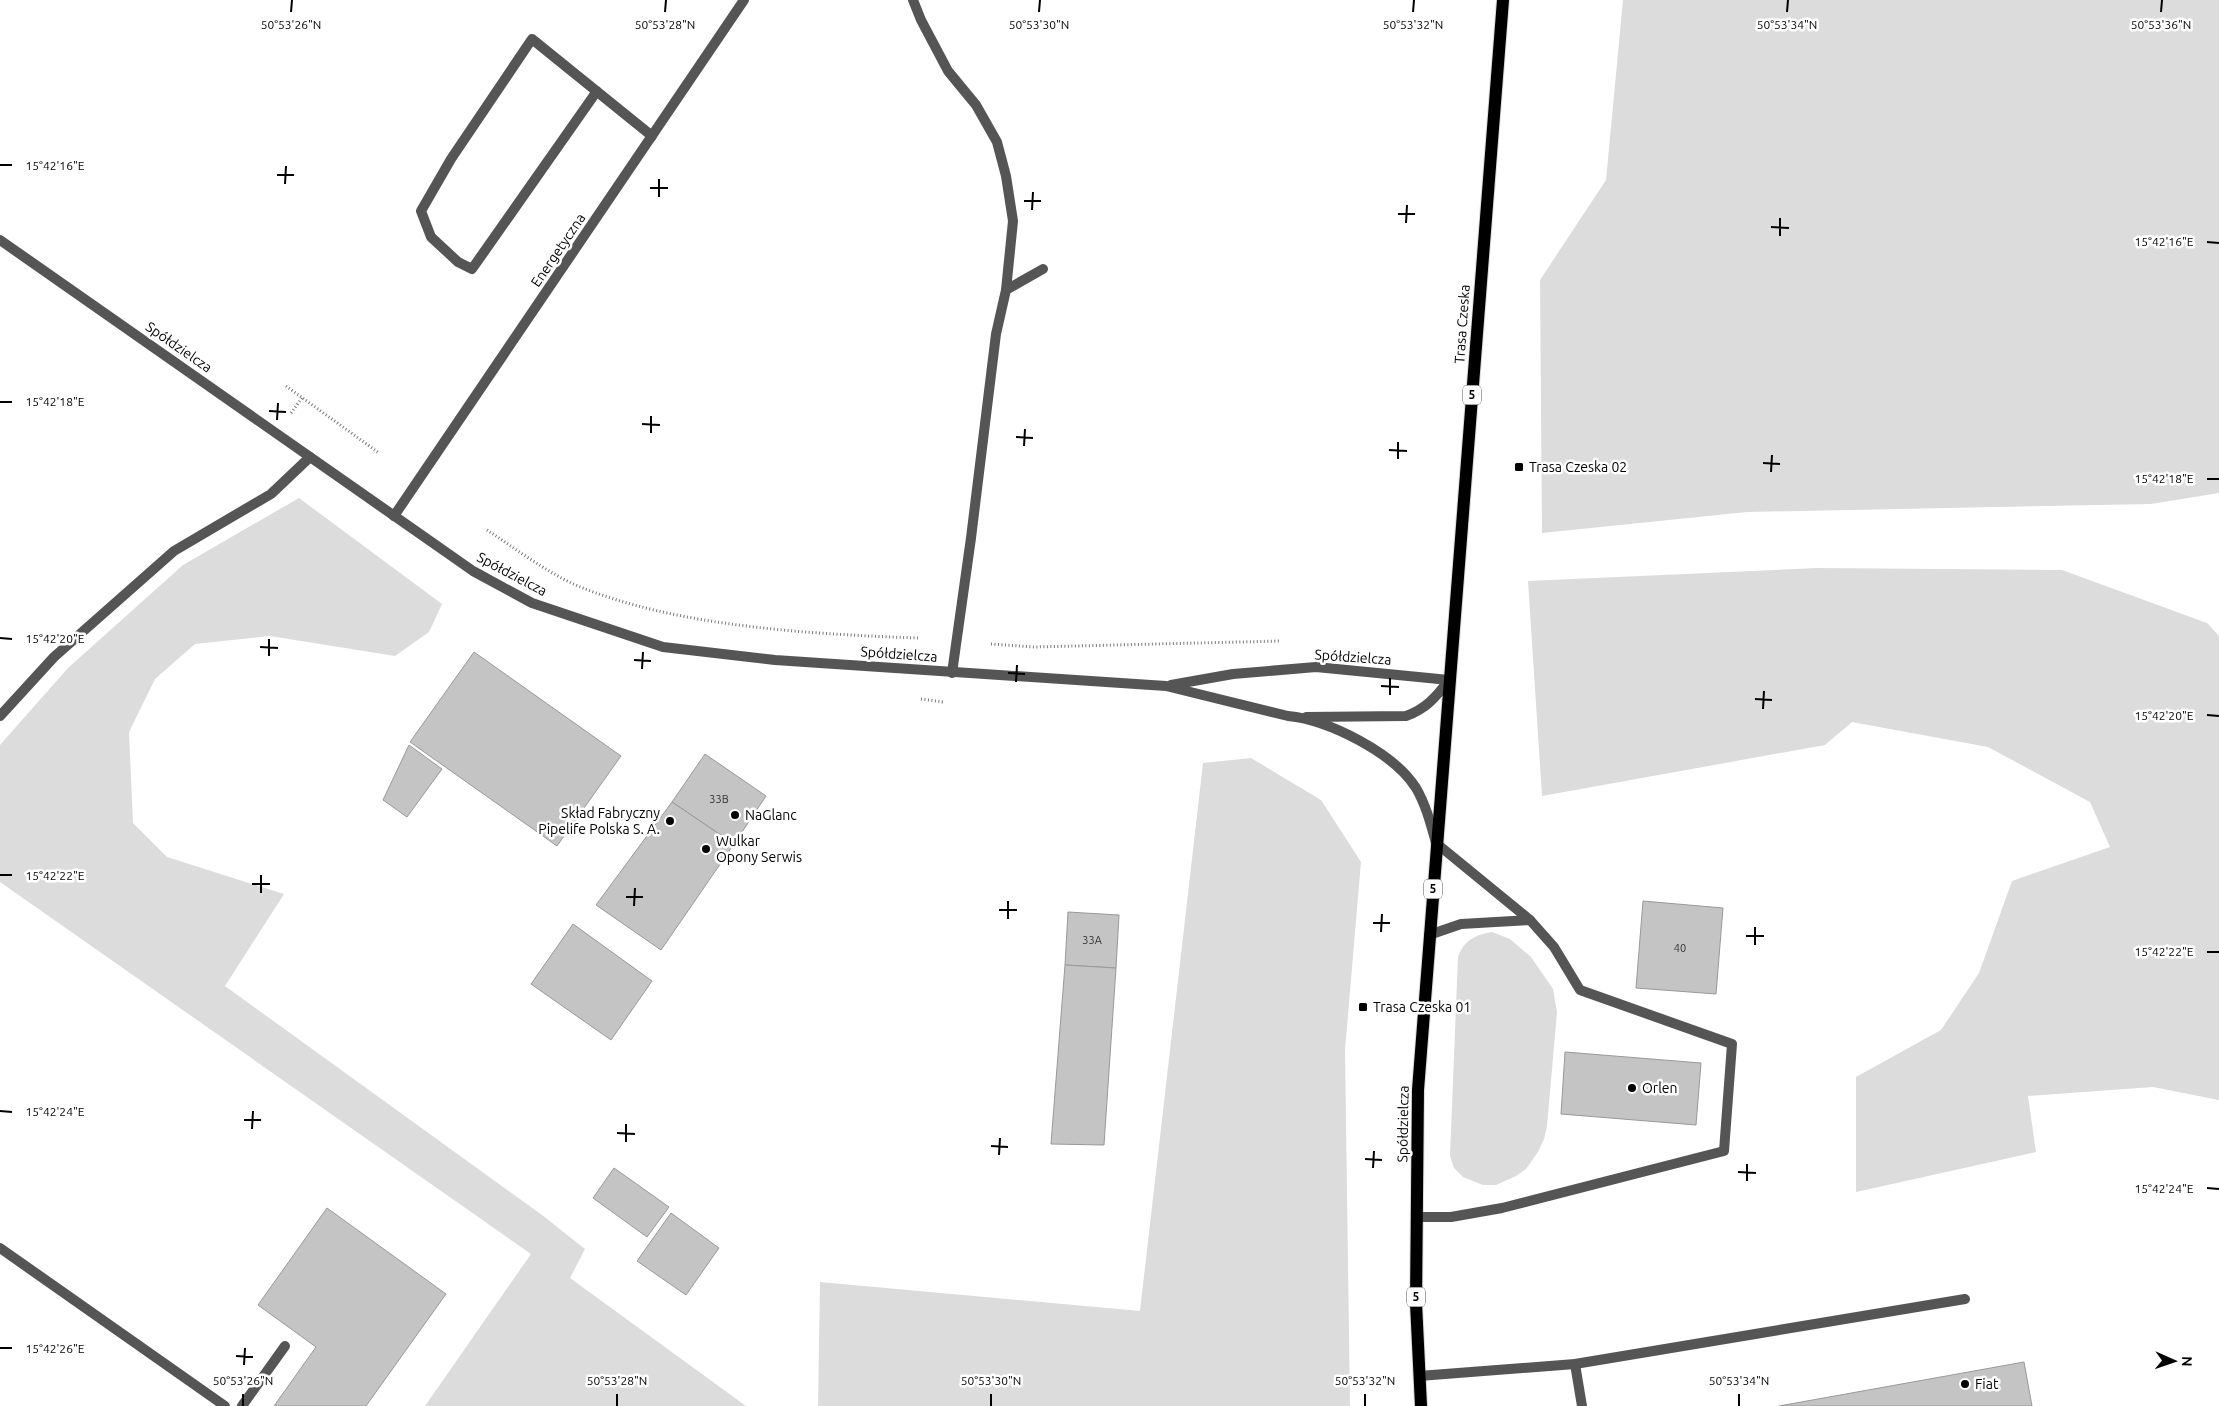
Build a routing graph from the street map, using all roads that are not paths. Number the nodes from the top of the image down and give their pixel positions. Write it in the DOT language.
graph roads {
  1 [pos="744,0"];
  2 [pos="913,0"];
  3 [pos="1503,0"];
  4 [pos="596,91"];
  5 [pos="652,136"];
  6 [pos="0,240"];
  7 [pos="1043,269"];
  8 [pos="1006,290"];
  9 [pos="310,457"];
  10 [pos="394,516"];
  11 [pos="952,673"];
  12 [pos="1448,680"];
  13 [pos="1166,686"];
  14 [pos="0,716"];
  15 [pos="1300,717"];
  16 [pos="1436,843"];
  17 [pos="1530,920"];
  18 [pos="1429,935"];
  19 [pos="1416,1217"];
  20 [pos="0,1248"];
  21 [pos="1966,1299"];
  22 [pos="285,1346"];
  23 [pos="1575,1364"];
  24 [pos="1419,1376"];
  25 [pos="225,1406"];
  26 [pos="242,1406"];
  27 [pos="1421,1406"];
  28 [pos="1582,1406"];
  1 -- 5 [label="street, Energetyczna"];
  2 -- 8 [label="street"];
  3 -- 12 [label="main road, Trasa Czeska / 5"];
  4 -- 4 [label="street"];
  4 -- 5 [label="street"];
  5 -- 10 [label="street, Energetyczna"];
  6 -- 9 [label="street, Spółdzielcza"];
  7 -- 8 [label="street"];
  8 -- 11 [label="street"];
  9 -- 10 [label="street, Spółdzielcza"];
  9 -- 14 [label="street"];
  10 -- 11 [label="street, Spółdzielcza"];
  11 -- 13 [label="street, Spółdzielcza"];
  12 -- 13 [label="street, Spółdzielcza"];
  12 -- 15 [label="street, Spółdzielcza"];
  12 -- 16 [label="main road, Spółdzielcza / 5"];
  13 -- 15 [label="street, Spółdzielcza"];
  15 -- 16 [label="street, Spółdzielcza"];
  16 -- 17 [label="street"];
  16 -- 18 [label="main road, Spółdzielcza / 5"];
  17 -- 18 [label="street"];
  17 -- 19 [label="street"];
  18 -- 19 [label="main road, Spółdzielcza / 5"];
  19 -- 24 [label="main road, Spółdzielcza / 5"];
  20 -- 25 [label="street"];
  21 -- 23 [label="street"];
  22 -- 26 [label="street"];
  23 -- 24 [label="street"];
  23 -- 28 [label="street"];
  24 -- 27 [label="main road, Spółdzielcza / 5"];
}
